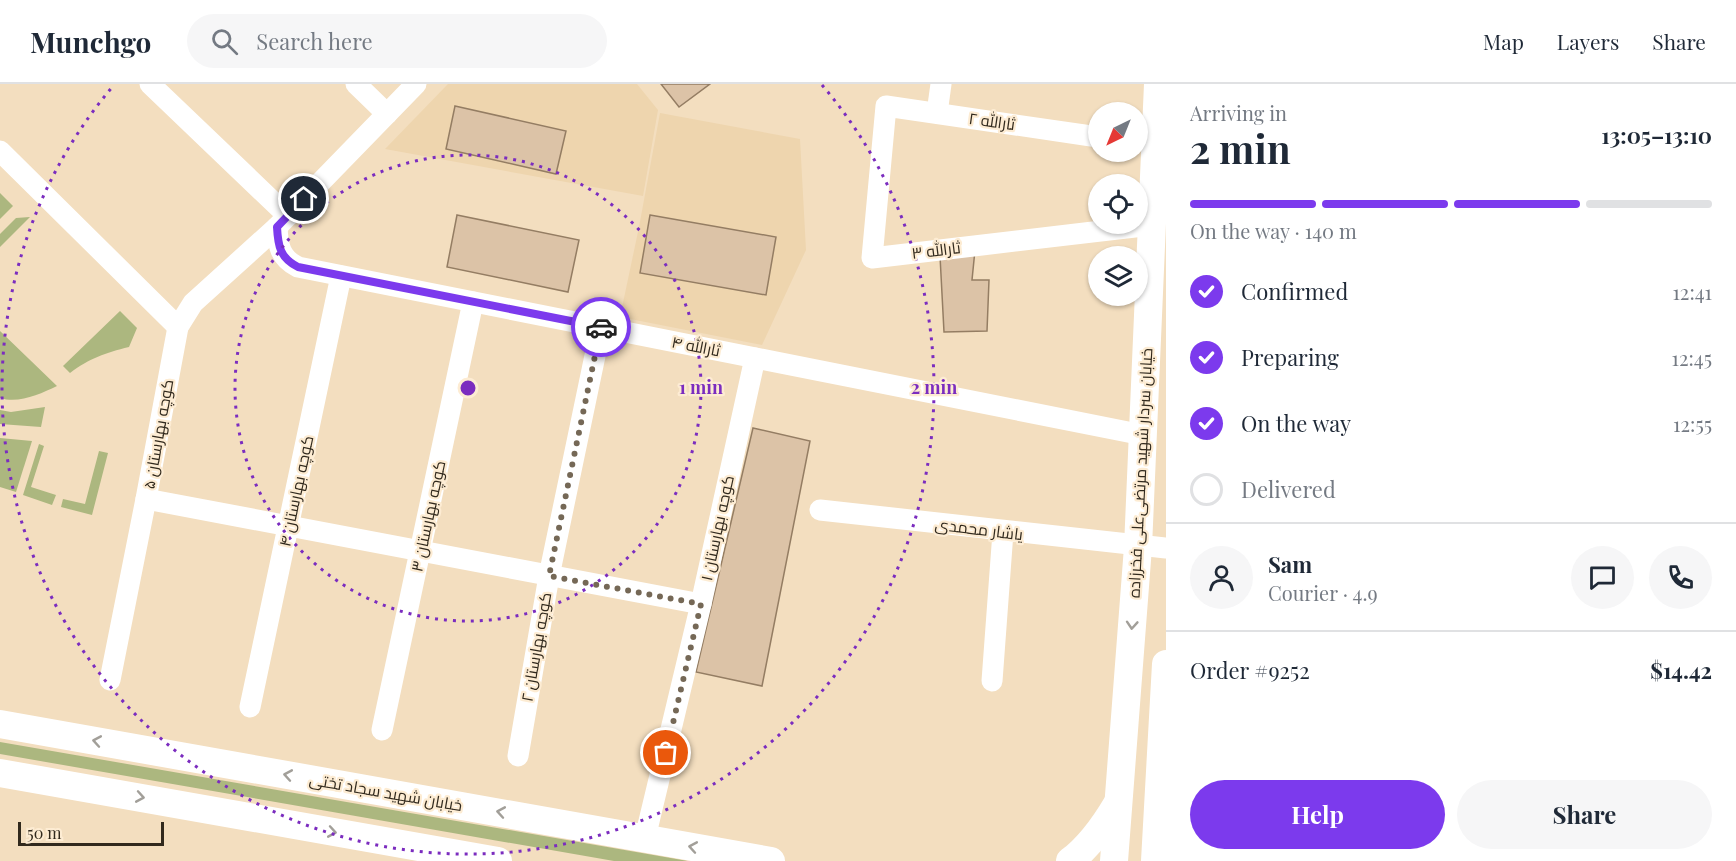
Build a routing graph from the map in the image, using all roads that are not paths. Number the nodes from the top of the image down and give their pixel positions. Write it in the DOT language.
graph roads {
  1 [pos="150,84"];
  2 [pos="356,84"];
  3 [pos="416,84"];
  4 [pos="941,84"];
  5 [pos="1158,84"];
  6 [pos="886,106"];
  7 [pos="938,113"];
  8 [pos="387,114"];
  9 [pos="1148,134"];
  10 [pos="1088,136"];
  11 [pos="0,151"];
  12 [pos="1147,162"];
  13 [pos="282,221"];
  14 [pos="1152,225"];
  15 [pos="342,276"];
  16 [pos="473,302"];
  17 [pos="178,327"];
  18 [pos="601,327"];
  19 [pos="755,358"];
  20 [pos="1143,435"];
  21 [pos="146,499"];
  22 [pos="820,510"];
  23 [pos="288,526"];
  24 [pos="1003,532"];
  25 [pos="1138,547"];
  26 [pos="1166,548"];
  27 [pos="420,551"];
  28 [pos="549,576"];
  29 [pos="701,604"];
  30 [pos="1166,664"];
  31 [pos="110,680"];
  32 [pos="992,681"];
  33 [pos="250,707"];
  34 [pos="0,724"];
  35 [pos="382,730"];
  36 [pos="518,756"];
  37 [pos="0,773"];
  38 [pos="1118,802"];
  39 [pos="645,838"];
  40 [pos="498,861"];
  41 [pos="771,861"];
  42 [pos="1070,861"];
  43 [pos="1114,861"];
  44 [pos="1155,861"];
  1 -- 13 [label="street"];
  2 -- 8 [label="street"];
  3 -- 8 [label="street, کوچه بهارستان ۵"];
  4 -- 7 [label="street"];
  5 -- 9 [label="main road, خیابان سردار شهید مرتضی‌علی فخرزاده"];
  6 -- 7 [label="street, ثارالله ۲"];
  6 -- 14 [label="street, ثارالله ۳"];
  7 -- 10 [label="street, ثارالله ۲"];
  8 -- 13 [label="street, کوچه بهارستان ۵"];
  11 -- 17 [label="street"];
  12 -- 14 [label="main road, خیابان سردار شهید مرتضی‌علی فخرزاده"];
  13 -- 15 [label="street, ثارالله ۴"];
  13 -- 17 [label="street, کوچه بهارستان ۵"];
  14 -- 20 [label="main road, خیابان سردار شهید مرتضی‌علی فخرزاده"];
  15 -- 16 [label="street, ثارالله ۴"];
  15 -- 23 [label="street, کوچه بهارستان ۴"];
  16 -- 18 [label="street, ثارالله ۴"];
  16 -- 27 [label="street, کوچه بهارستان ۳"];
  17 -- 21 [label="street, کوچه بهارستان ۵"];
  18 -- 19 [label="street, ثارالله ۴"];
  18 -- 28 [label="street, کوچه بهارستان ۲"];
  19 -- 20 [label="street, ثارالله ۴"];
  19 -- 29 [label="street, کوچه بهارستان ۱"];
  20 -- 25 [label="main road, خیابان سردار شهید مرتضی‌علی فخرزاده"];
  21 -- 23 [label="street"];
  21 -- 31 [label="street, کوچه بهارستان ۵"];
  22 -- 24 [label="street, یاشار محمدی"];
  23 -- 27 [label="street"];
  23 -- 33 [label="street, کوچه بهارستان ۴"];
  24 -- 25 [label="street, یاشار محمدی"];
  24 -- 32 [label="street"];
  25 -- 26 [label="street, یاشار محمدی"];
  25 -- 38 [label="main road, خیابان سردار شهید مرتضی‌علی فخرزاده, one-way"];
  27 -- 28 [label="street"];
  27 -- 35 [label="street, کوچه بهارستان ۳"];
  28 -- 29 [label="street"];
  28 -- 36 [label="street, کوچه بهارستان ۲"];
  29 -- 39 [label="street, کوچه بهارستان ۱"];
  30 -- 44 [label="main road"];
  39 -- 34 [label="main road, خیابان شهید سجاد تختی, one-way"];
  37 -- 40 [label="main road, one-way"];
  38 -- 42 [label="main road"];
  38 -- 43 [label="main road, خیابان سردار شهید مرتضی‌علی فخرزاده"];
  41 -- 39 [label="main road, خیابان شهید سجاد تختی, one-way"];
}
